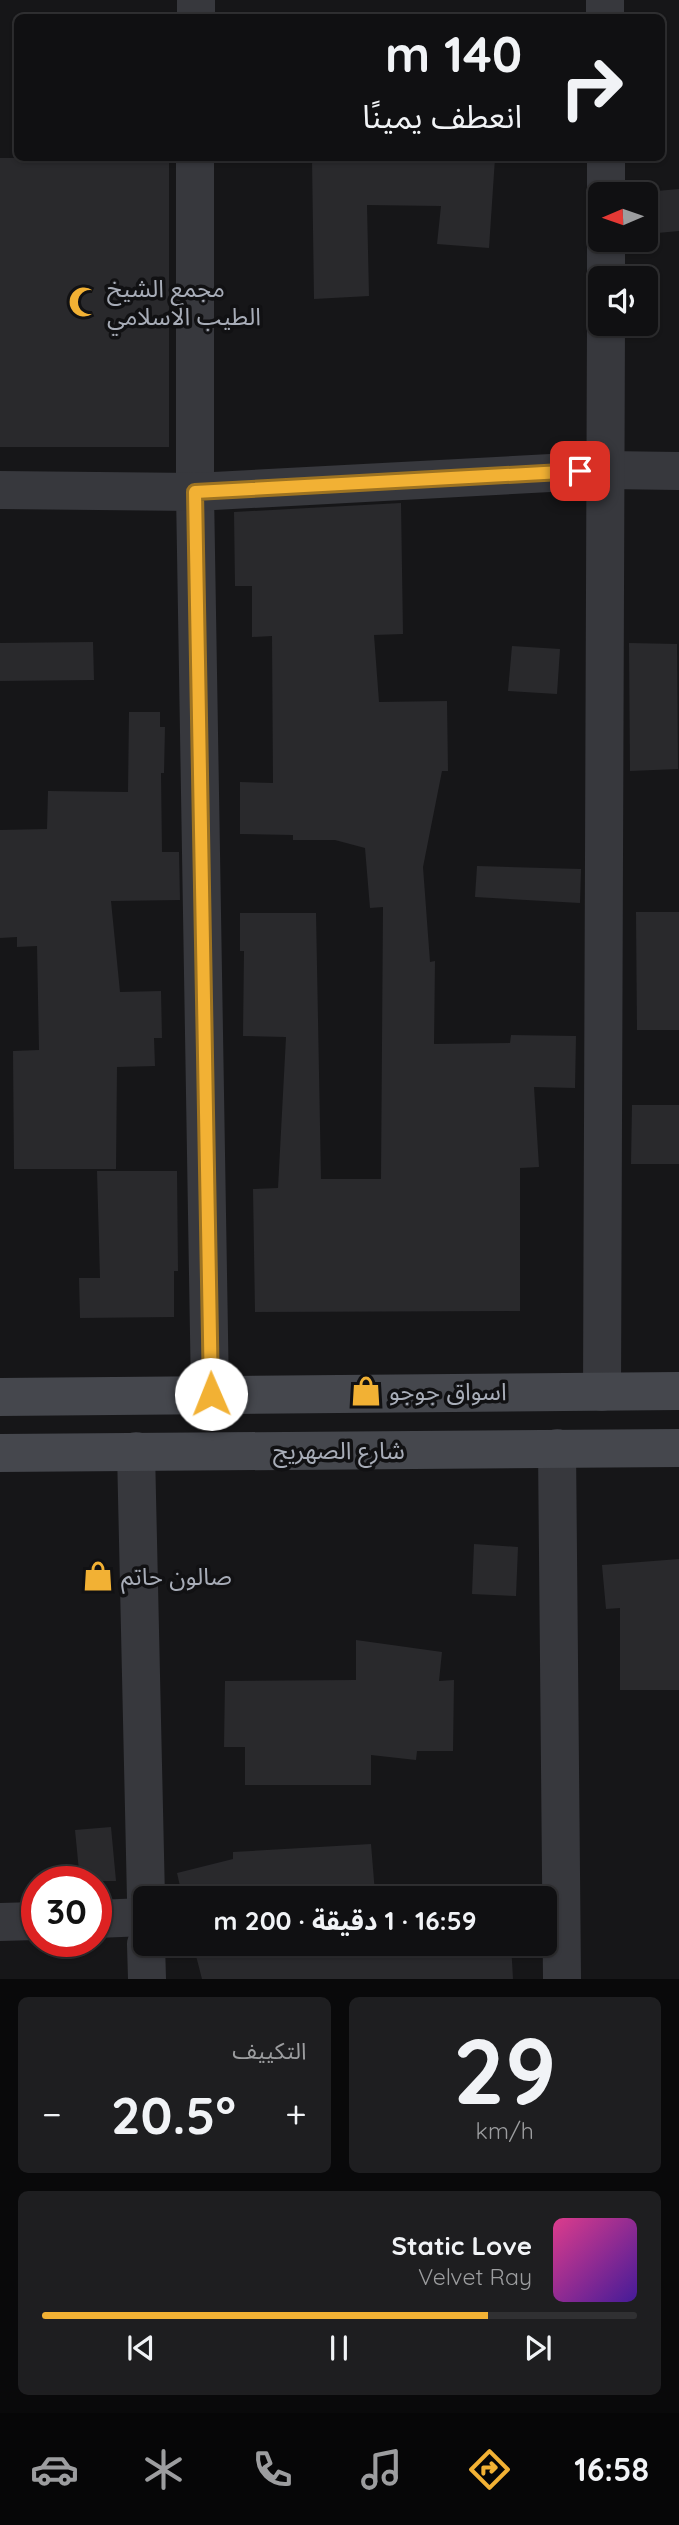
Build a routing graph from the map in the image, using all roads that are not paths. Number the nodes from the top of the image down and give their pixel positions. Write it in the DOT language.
graph roads {
  1 [pos="195,161"];
  2 [pos="606,161"];
  3 [pos="606,182"];
  4 [pos="606,336"];
  5 [pos="607,470"];
  6 [pos="679,471"];
  7 [pos="0,490"];
  8 [pos="195,492"];
  9 [pos="679,1391"];
  10 [pos="602,1392"];
  11 [pos="211,1394"];
  12 [pos="0,1397"];
  13 [pos="557,1448"];
  14 [pos="679,1448"];
  15 [pos="136,1451"];
  16 [pos="0,1453"];
  17 [pos="146,1886"];
  18 [pos="133,1917"];
  19 [pos="112,1918"];
  20 [pos="21,1921"];
  21 [pos="0,1922"];
  22 [pos="146,1956"];
  23 [pos="147,1979"];
  24 [pos="562,1979"];
  1 -- 8 [label="street"];
  2 -- 3 [label="street"];
  4 -- 5 [label="street"];
  5 -- 6 [label="street"];
  5 -- 8 [label="street"];
  5 -- 10 [label="street"];
  7 -- 8 [label="street"];
  8 -- 11 [label="street"];
  9 -- 10 [label="main road"];
  10 -- 11 [label="main road"];
  11 -- 12 [label="main road"];
  13 -- 14 [label="main road, شارع الصهريج"];
  13 -- 15 [label="main road, شارع الصهريج"];
  13 -- 24 [label="street"];
  15 -- 16 [label="main road, شارع الصهريج"];
  15 -- 17 [label="street"];
  18 -- 19 [label="street"];
  20 -- 21 [label="street"];
  22 -- 23 [label="street"];
}
